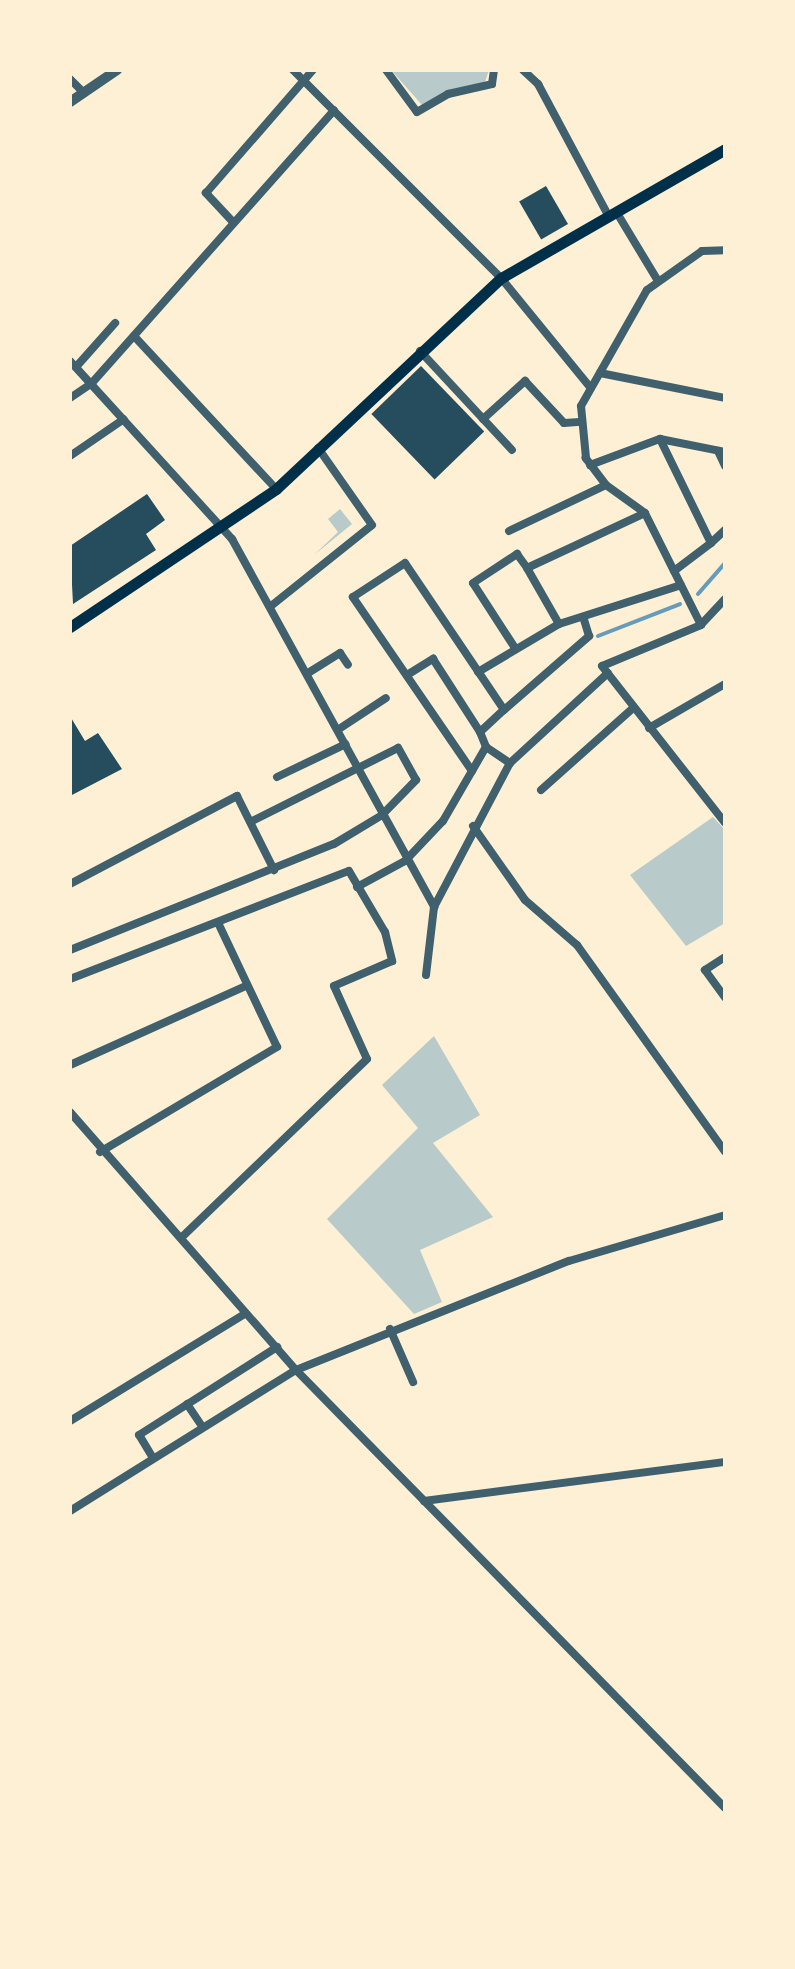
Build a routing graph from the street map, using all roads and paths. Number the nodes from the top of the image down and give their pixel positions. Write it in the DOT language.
graph roads {
  1 [pos="117,70"];
  2 [pos="293,70"];
  3 [pos="313,70"];
  4 [pos="386,70"];
  5 [pos="494,70"];
  6 [pos="523,70"];
  7 [pos="70,79"];
  8 [pos="302,80"];
  9 [pos="84,93"];
  10 [pos="70,102"];
  11 [pos="334,110"];
  12 [pos="725,149"];
  13 [pos="613,215"];
  14 [pos="233,222"];
  15 [pos="725,250"];
  16 [pos="501,278"];
  17 [pos="658,281"];
  18 [pos="115,323"];
  19 [pos="134,336"];
  20 [pos="420,351"];
  21 [pos="73,364"];
  22 [pos="600,373"];
  23 [pos="91,384"];
  24 [pos="590,387"];
  25 [pos="70,398"];
  26 [pos="725,398"];
  27 [pos="124,419"];
  28 [pos="483,419"];
  29 [pos="580,422"];
  30 [pos="660,439"];
  31 [pos="318,448"];
  32 [pos="512,450"];
  33 [pos="721,452"];
  34 [pos="70,456"];
  35 [pos="590,465"];
  36 [pos="725,466"];
  37 [pos="606,485"];
  38 [pos="276,489"];
  39 [pos="645,513"];
  40 [pos="224,528"];
  41 [pos="725,530"];
  42 [pos="509,531"];
  43 [pos="711,543"];
  44 [pos="527,568"];
  45 [pos="674,571"];
  46 [pos="681,585"];
  47 [pos="725,600"];
  48 [pos="271,606"];
  49 [pos="584,620"];
  50 [pos="559,624"];
  51 [pos="701,625"];
  52 [pos="70,627"];
  53 [pos="515,648"];
  54 [pos="348,665"];
  55 [pos="478,672"];
  56 [pos="308,673"];
  57 [pos="608,673"];
  58 [pos="407,675"];
  59 [pos="725,684"];
  60 [pos="386,698"];
  61 [pos="633,708"];
  62 [pos="504,710"];
  63 [pos="649,728"];
  64 [pos="339,729"];
  65 [pos="480,732"];
  66 [pos="346,744"];
  67 [pos="486,747"];
  68 [pos="510,763"];
  69 [pos="359,771"];
  70 [pos="472,771"];
  71 [pos="277,777"];
  72 [pos="541,790"];
  73 [pos="382,815"];
  74 [pos="250,822"];
  75 [pos="725,823"];
  76 [pos="473,826"];
  77 [pos="405,861"];
  78 [pos="274,870"];
  79 [pos="70,884"];
  80 [pos="357,887"];
  81 [pos="434,907"];
  82 [pos="219,925"];
  83 [pos="70,950"];
  84 [pos="725,957"];
  85 [pos="426,975"];
  86 [pos="70,979"];
  87 [pos="246,986"];
  88 [pos="725,998"];
  89 [pos="70,1065"];
  90 [pos="70,1112"];
  91 [pos="100,1152"];
  92 [pos="725,1152"];
  93 [pos="725,1215"];
  94 [pos="181,1238"];
  95 [pos="246,1313"];
  96 [pos="390,1329"];
  97 [pos="277,1347"];
  98 [pos="296,1370"];
  99 [pos="413,1382"];
  100 [pos="187,1404"];
  101 [pos="70,1421"];
  102 [pos="202,1426"];
  103 [pos="153,1458"];
  104 [pos="725,1462"];
  105 [pos="424,1501"];
  106 [pos="70,1511"];
  107 [pos="725,1808"];
  1 -- 9 [label="street"];
  2 -- 8 [label="street"];
  3 -- 8 [label="street"];
  4 -- 5 [label="street"];
  6 -- 13 [label="street"];
  7 -- 9 [label="street"];
  8 -- 11 [label="street"];
  8 -- 14 [label="street"];
  9 -- 10 [label="street"];
  11 -- 14 [label="street"];
  11 -- 16 [label="street"];
  12 -- 13 [label="main road"];
  13 -- 16 [label="main road"];
  13 -- 17 [label="street"];
  14 -- 19 [label="street"];
  15 -- 17 [label="street"];
  16 -- 20 [label="main road"];
  16 -- 24 [label="street"];
  17 -- 22 [label="street"];
  18 -- 21 [label="street"];
  19 -- 23 [label="street"];
  19 -- 38 [label="street"];
  20 -- 28 [label="street"];
  20 -- 31 [label="main road"];
  21 -- 23 [label="street"];
  22 -- 24 [label="street"];
  22 -- 26 [label="street"];
  23 -- 25 [label="street"];
  23 -- 27 [label="street"];
  24 -- 29 [label="street"];
  27 -- 34 [label="street"];
  27 -- 40 [label="street"];
  28 -- 29 [label="street"];
  28 -- 32 [label="street"];
  29 -- 35 [label="street"];
  30 -- 33 [label="street"];
  30 -- 35 [label="street"];
  30 -- 43 [label="street"];
  31 -- 38 [label="main road"];
  31 -- 48 [label="street"];
  33 -- 36 [label="street"];
  35 -- 37 [label="street"];
  37 -- 39 [label="street"];
  37 -- 42 [label="street"];
  38 -- 40 [label="main road"];
  39 -- 44 [label="street"];
  39 -- 45 [label="street"];
  40 -- 48 [label="street"];
  40 -- 52 [label="main road"];
  41 -- 43 [label="street"];
  43 -- 45 [label="street"];
  44 -- 50 [label="street"];
  44 -- 53 [label="street"];
  45 -- 46 [label="street"];
  46 -- 49 [label="street"];
  46 -- 51 [label="street"];
  47 -- 51 [label="street"];
  48 -- 56 [label="street"];
  49 -- 50 [label="street"];
  49 -- 62 [label="street"];
  50 -- 53 [label="street"];
  51 -- 57 [label="street"];
  53 -- 55 [label="street"];
  54 -- 56 [label="street"];
  55 -- 58 [label="street"];
  55 -- 62 [label="street"];
  56 -- 64 [label="street"];
  57 -- 61 [label="street"];
  57 -- 68 [label="street"];
  58 -- 65 [label="street"];
  58 -- 70 [label="street"];
  59 -- 63 [label="street"];
  60 -- 64 [label="street"];
  61 -- 63 [label="street"];
  61 -- 72 [label="street"];
  62 -- 65 [label="street"];
  63 -- 75 [label="street"];
  64 -- 66 [label="street"];
  65 -- 67 [label="street"];
  66 -- 69 [label="street"];
  66 -- 71 [label="street"];
  67 -- 68 [label="street"];
  67 -- 70 [label="street"];
  68 -- 76 [label="street"];
  69 -- 73 [label="street"];
  69 -- 73 [label="street"];
  69 -- 74 [label="street"];
  70 -- 77 [label="street"];
  73 -- 77 [label="street"];
  73 -- 78 [label="street"];
  74 -- 78 [label="street"];
  74 -- 79 [label="street"];
  76 -- 81 [label="street"];
  76 -- 92 [label="street"];
  77 -- 80 [label="street"];
  77 -- 81 [label="street"];
  78 -- 83 [label="street"];
  80 -- 82 [label="street"];
  80 -- 94 [label="street"];
  81 -- 85 [label="street"];
  82 -- 86 [label="street"];
  82 -- 87 [label="street"];
  84 -- 88 [label="street"];
  87 -- 89 [label="street"];
  87 -- 91 [label="street"];
  90 -- 91 [label="street"];
  91 -- 94 [label="street"];
  93 -- 96 [label="street"];
  94 -- 95 [label="street"];
  95 -- 97 [label="street"];
  95 -- 101 [label="street"];
  96 -- 98 [label="street"];
  96 -- 99 [label="street"];
  97 -- 98 [label="street"];
  97 -- 100 [label="street"];
  98 -- 102 [label="street"];
  98 -- 105 [label="street"];
  100 -- 102 [label="street"];
  100 -- 103 [label="street"];
  102 -- 103 [label="street"];
  103 -- 106 [label="street"];
  104 -- 105 [label="street"];
  105 -- 107 [label="street"];
}
